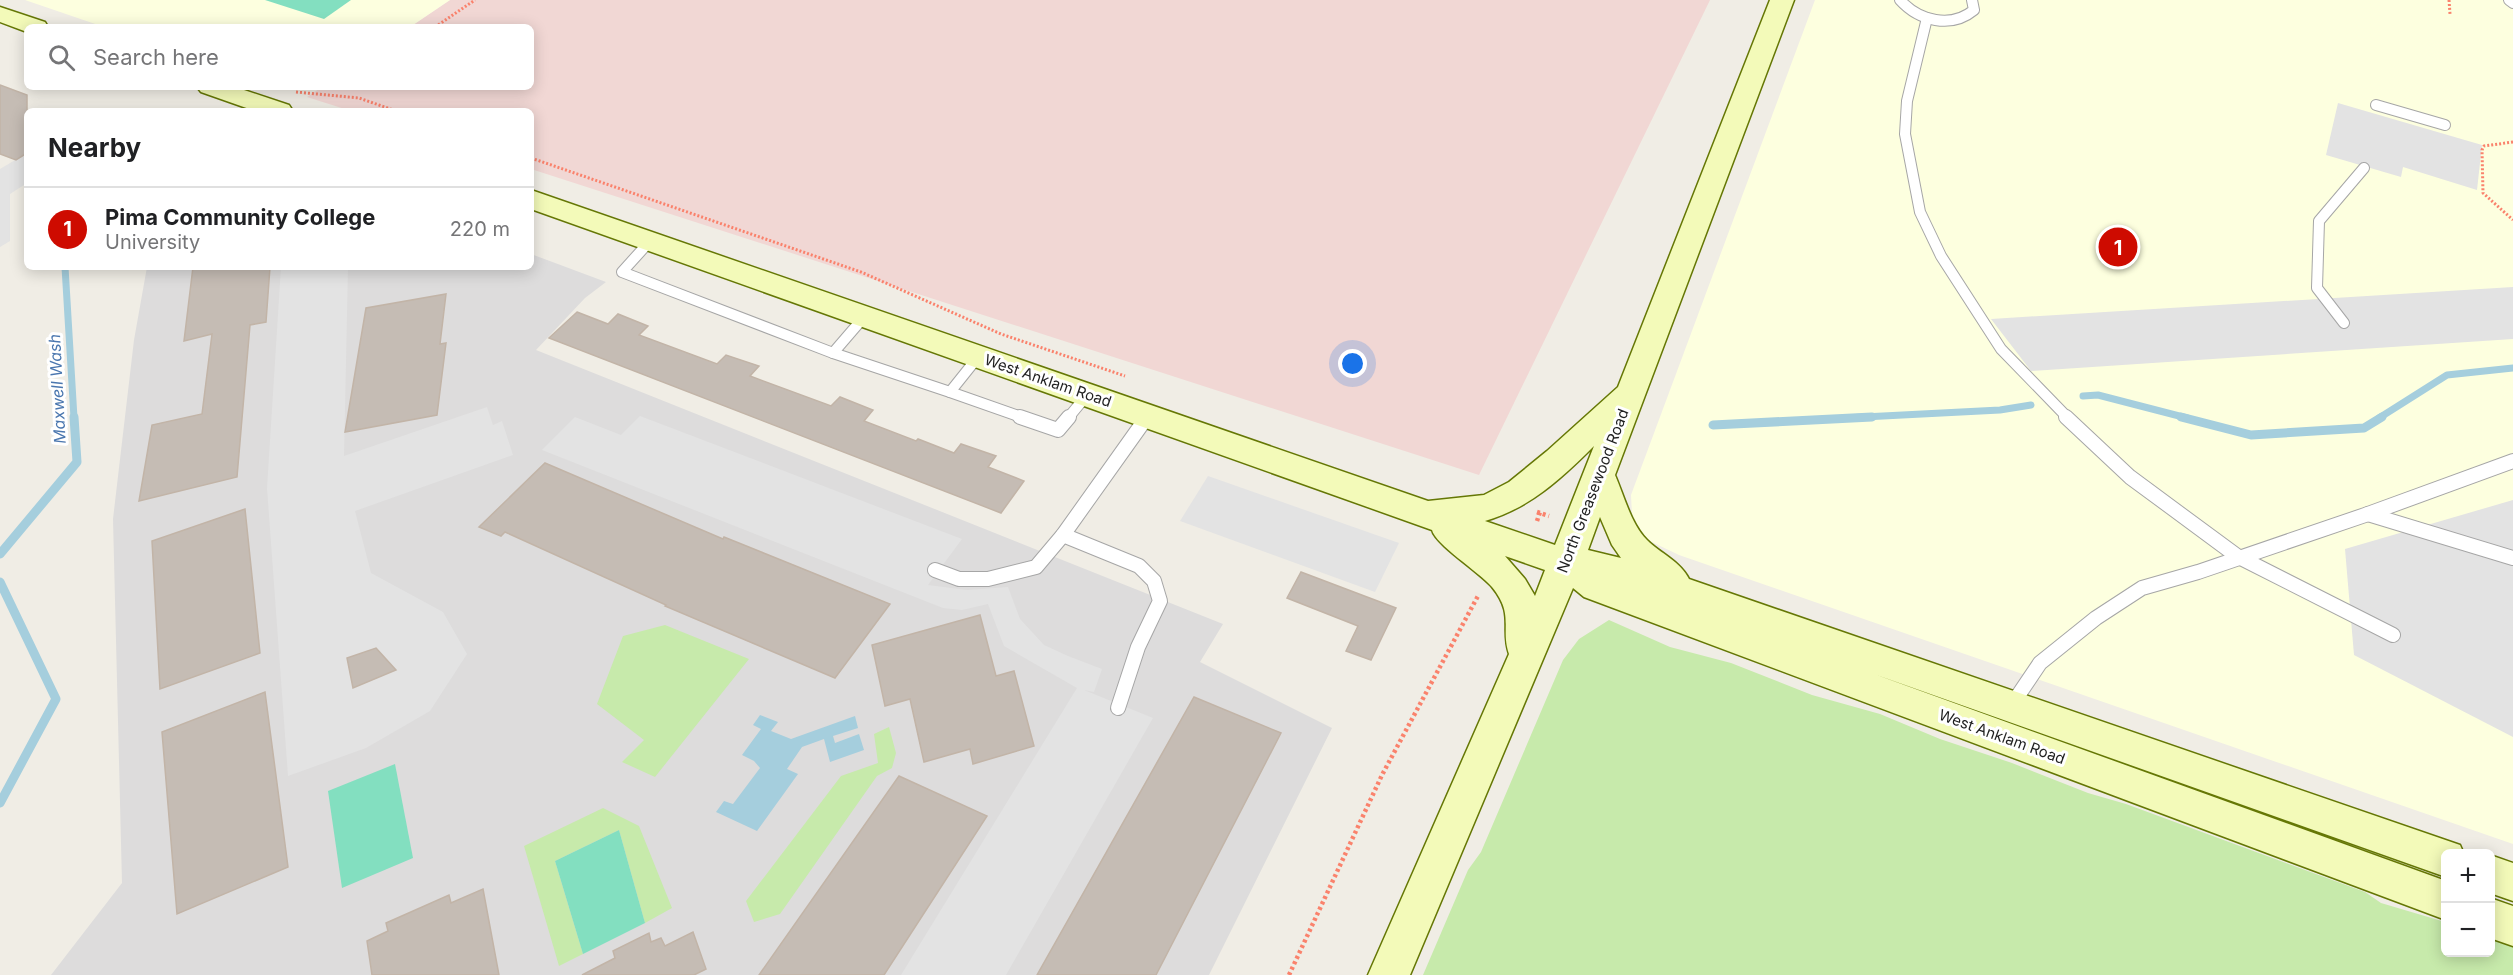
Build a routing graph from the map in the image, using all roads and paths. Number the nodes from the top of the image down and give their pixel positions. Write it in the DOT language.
graph roads {
  1 [pos="475,0"];
  2 [pos="1782,0"];
  3 [pos="1900,0"];
  4 [pos="1972,0"];
  5 [pos="2449,0"];
  6 [pos="2509,0"];
  7 [pos="2513,3"];
  8 [pos="0,14"];
  9 [pos="2450,14"];
  10 [pos="1927,18"];
  11 [pos="28,24"];
  12 [pos="439,24"];
  13 [pos="226,90"];
  14 [pos="286,101"];
  15 [pos="2376,105"];
  16 [pos="387,108"];
  17 [pos="2445,125"];
  18 [pos="2513,142"];
  19 [pos="534,159"];
  20 [pos="2364,168"];
  21 [pos="534,200"];
  22 [pos="2513,220"];
  23 [pos="650,241"];
  24 [pos="864,316"];
  25 [pos="2344,323"];
  26 [pos="833,353"];
  27 [pos="978,357"];
  28 [pos="1125,376"];
  29 [pos="1632,389"];
  30 [pos="950,392"];
  31 [pos="1087,395"];
  32 [pos="1147,416"];
  33 [pos="2513,461"];
  34 [pos="1599,475"];
  35 [pos="1540,512"];
  36 [pos="1422,513"];
  37 [pos="2368,514"];
  38 [pos="1537,521"];
  39 [pos="1063,535"];
  40 [pos="2237,556"];
  41 [pos="2513,558"];
  42 [pos="1565,563"];
  43 [pos="935,570"];
  44 [pos="1484,586"];
  45 [pos="1689,593"];
  46 [pos="2393,635"];
  47 [pos="1526,657"];
  48 [pos="2011,706"];
  49 [pos="1118,708"];
  50 [pos="2441,857"];
  51 [pos="2495,876"];
  52 [pos="2513,882"];
  53 [pos="2441,900"];
  54 [pos="2495,920"];
  55 [pos="2513,926"];
  56 [pos="1289,975"];
  57 [pos="1389,975"];
  1 -- 12 [label="path"];
  2 -- 29 [label="main road, North Greasewood Road"];
  3 -- 10 [label="lane"];
  4 -- 10 [label="lane"];
  5 -- 9 [label="path"];
  6 -- 7 [label="lane"];
  8 -- 11 [label="main road"];
  10 -- 40 [label="lane"];
  13 -- 14 [label="main road"];
  14 -- 16 [label="path"];
  15 -- 17 [label="lane"];
  18 -- 22 [label="path"];
  19 -- 28 [label="path"];
  20 -- 25 [label="lane"];
  21 -- 23 [label="main road, West Anklam Road"];
  23 -- 24 [label="main road, West Anklam Road"];
  23 -- 26 [label="lane"];
  24 -- 26 [label="lane"];
  24 -- 27 [label="main road, West Anklam Road"];
  26 -- 30 [label="lane"];
  27 -- 30 [label="lane"];
  27 -- 31 [label="main road, West Anklam Road"];
  29 -- 34 [label="main road, North Greasewood Road"];
  29 -- 36 [label="main road"];
  30 -- 31 [label="lane"];
  31 -- 32 [label="main road, West Anklam Road"];
  32 -- 36 [label="main road, West Anklam Road"];
  32 -- 39 [label="lane"];
  33 -- 37 [label="lane"];
  34 -- 42 [label="main road, North Greasewood Road"];
  34 -- 45 [label="main road"];
  35 -- 38 [label="path"];
  36 -- 42 [label="main road, West Anklam Road"];
  36 -- 47 [label="main road"];
  37 -- 40 [label="lane"];
  37 -- 41 [label="lane"];
  39 -- 43 [label="lane"];
  39 -- 49 [label="lane"];
  40 -- 46 [label="lane"];
  40 -- 48 [label="lane"];
  42 -- 45 [label="main road, West Anklam Road"];
  42 -- 47 [label="main road, North Greasewood Road"];
  42 -- 53 [label="main road, West Anklam Road"];
  44 -- 56 [label="path"];
  45 -- 48 [label="main road, West Anklam Road"];
  47 -- 57 [label="main road, North Greasewood Road"];
  48 -- 50 [label="main road, West Anklam Road"];
  51 -- 52 [label="main road"];
  54 -- 55 [label="main road"];
}
